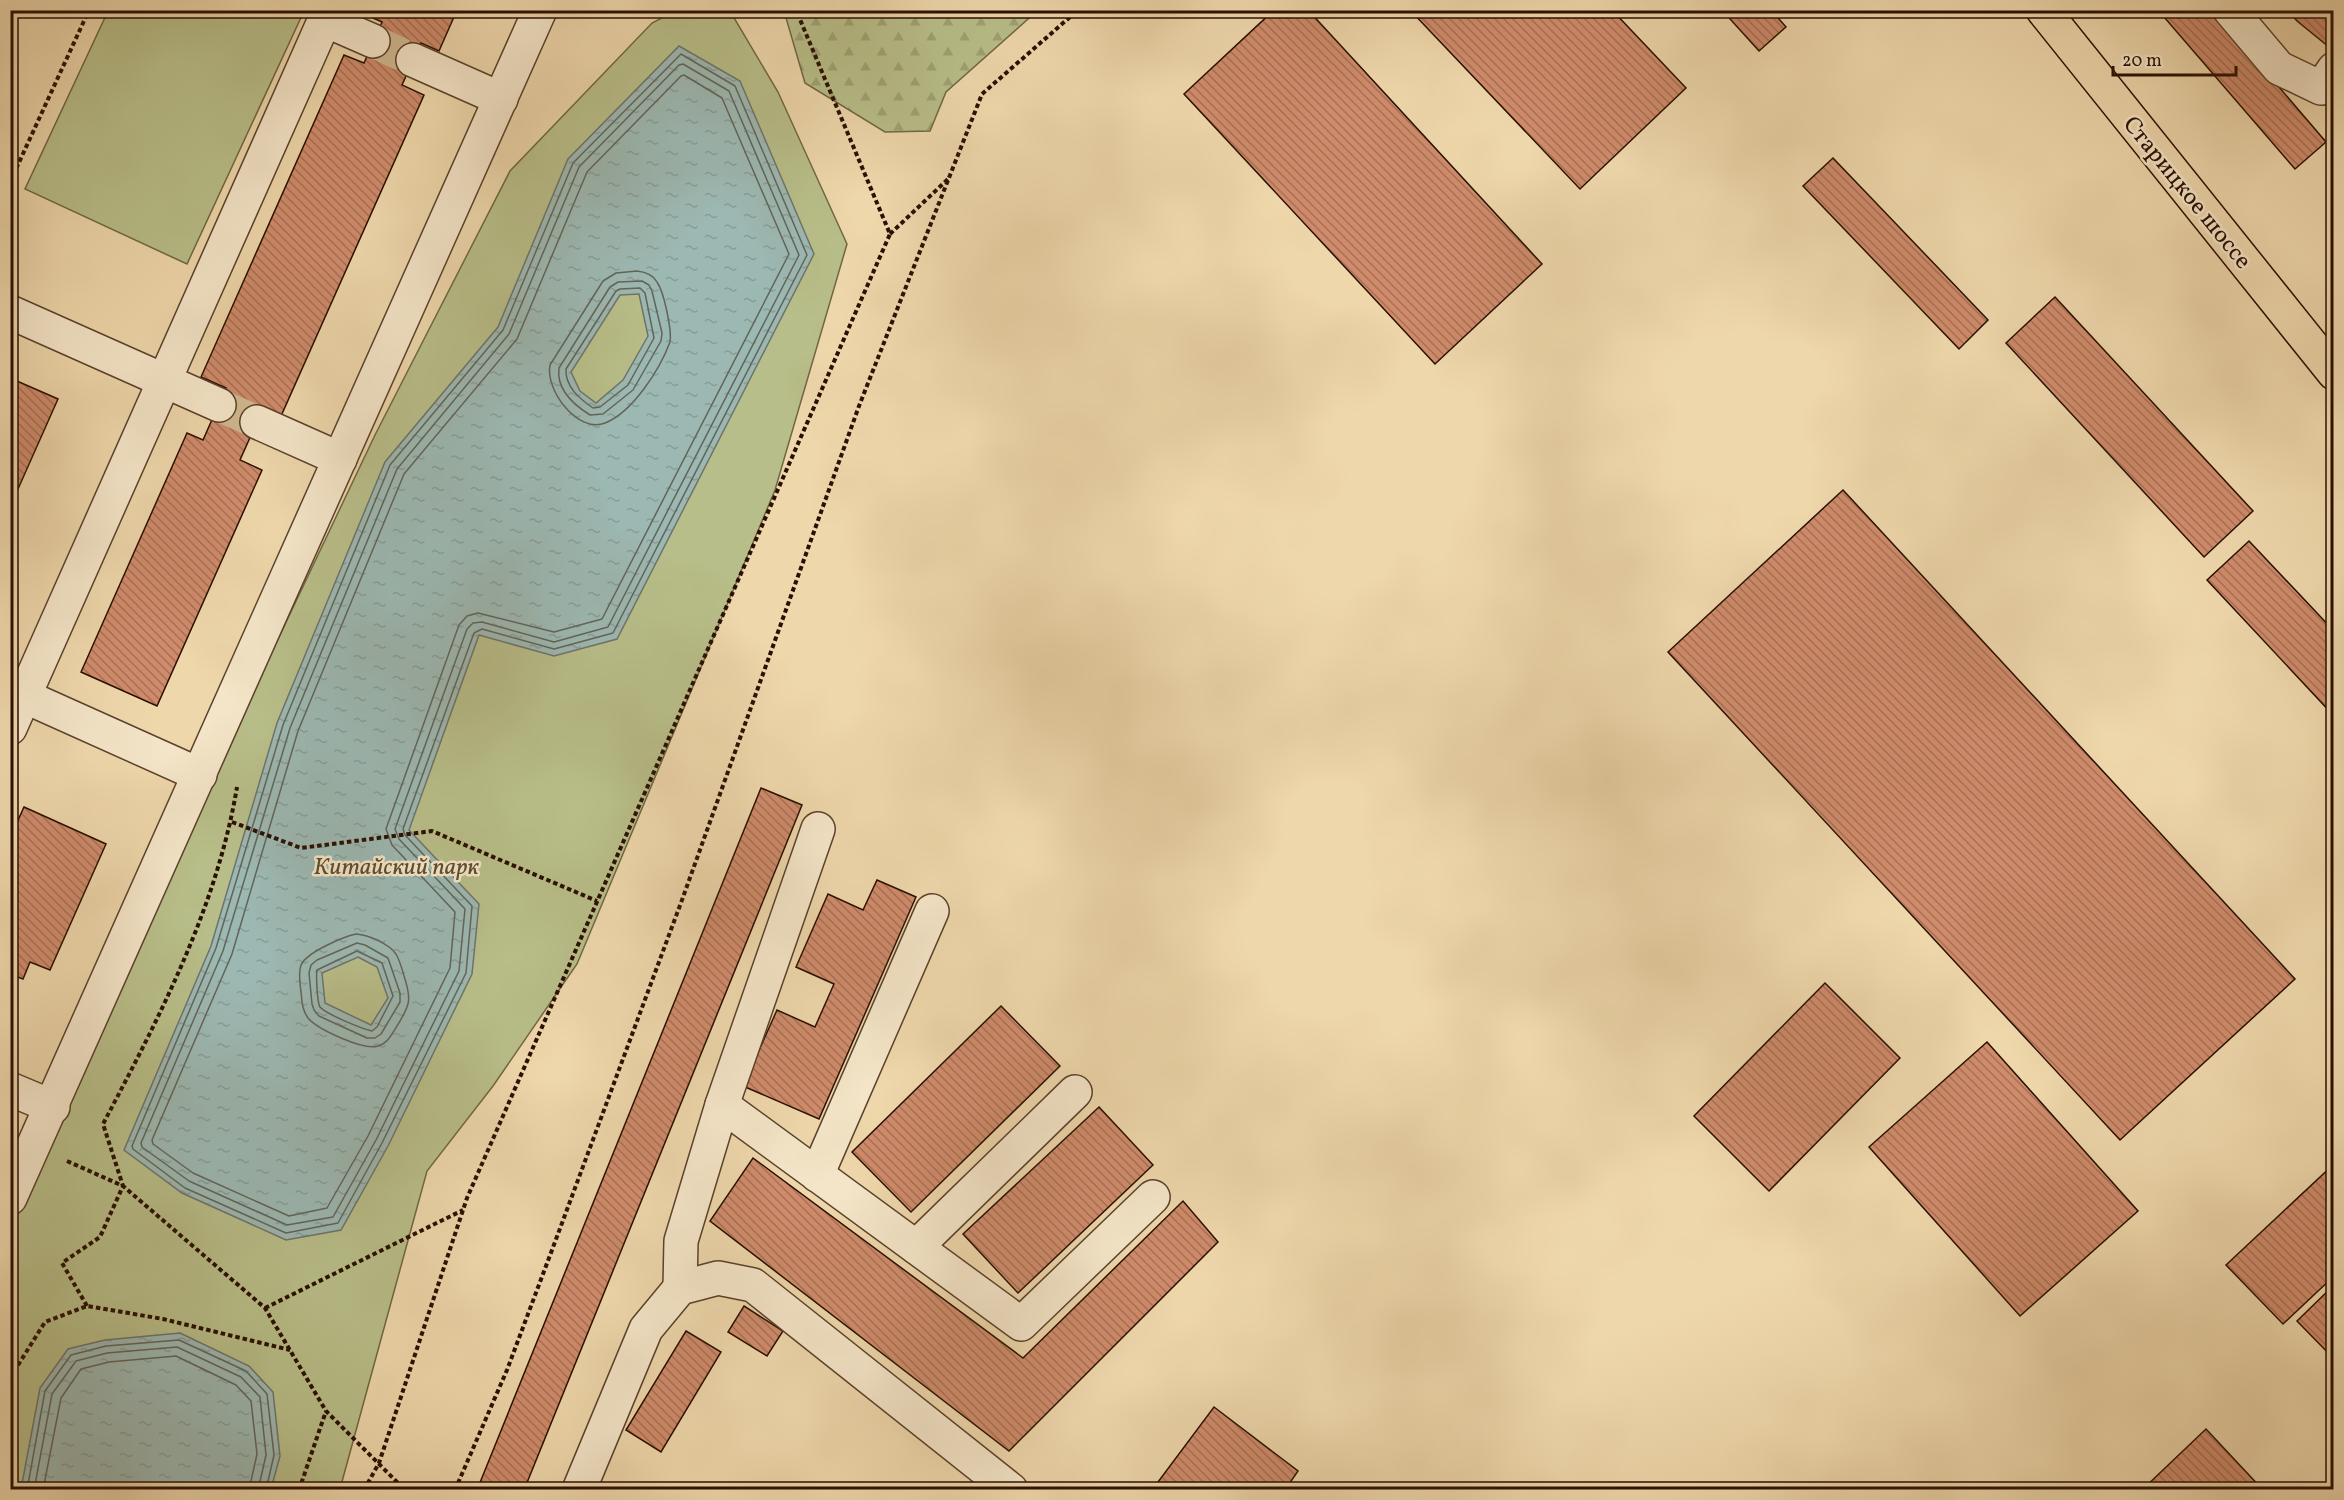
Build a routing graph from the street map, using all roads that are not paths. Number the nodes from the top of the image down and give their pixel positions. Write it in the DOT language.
graph roads {
  1 [pos="540,10"];
  2 [pos="2043,10"];
  3 [pos="2230,10"];
  4 [pos="327,15"];
  5 [pos="373,41"];
  6 [pos="413,60"];
  7 [pos="2334,69"];
  8 [pos="501,99"];
  9 [pos="10,312"];
  10 [pos="2334,373"];
  11 [pos="164,381"];
  12 [pos="219,405"];
  13 [pos="257,422"];
  14 [pos="340,459"];
  15 [pos="24,696"];
  16 [pos="10,728"];
  17 [pos="200,775"];
  18 [pos="818,829"];
  19 [pos="932,911"];
  20 [pos="10,1089"];
  21 [pos="1075,1092"];
  22 [pos="722,1105"];
  23 [pos="53,1107"];
  24 [pos="817,1175"];
  25 [pos="1154,1197"];
  26 [pos="10,1198"];
  27 [pos="916,1247"];
  28 [pos="680,1288"];
  29 [pos="579,1490"];
  30 [pos="1011,1490"];
  1 -- 8 [label="street"];
  2 -- 10 [label="main road, Старицкое шоссе"];
  3 -- 7 [label="street"];
  4 -- 5 [label="street"];
  4 -- 11 [label="street"];
  6 -- 8 [label="street"];
  8 -- 14 [label="street"];
  9 -- 11 [label="street"];
  11 -- 12 [label="street"];
  11 -- 15 [label="street"];
  13 -- 14 [label="street"];
  14 -- 17 [label="street"];
  15 -- 16 [label="street"];
  15 -- 17 [label="street"];
  17 -- 23 [label="street"];
  18 -- 22 [label="street"];
  19 -- 24 [label="street"];
  20 -- 23 [label="street"];
  21 -- 27 [label="street"];
  22 -- 24 [label="street"];
  22 -- 28 [label="street"];
  23 -- 26 [label="street"];
  24 -- 27 [label="street"];
  25 -- 27 [label="street"];
  28 -- 29 [label="street"];
  28 -- 30 [label="street"];
}
